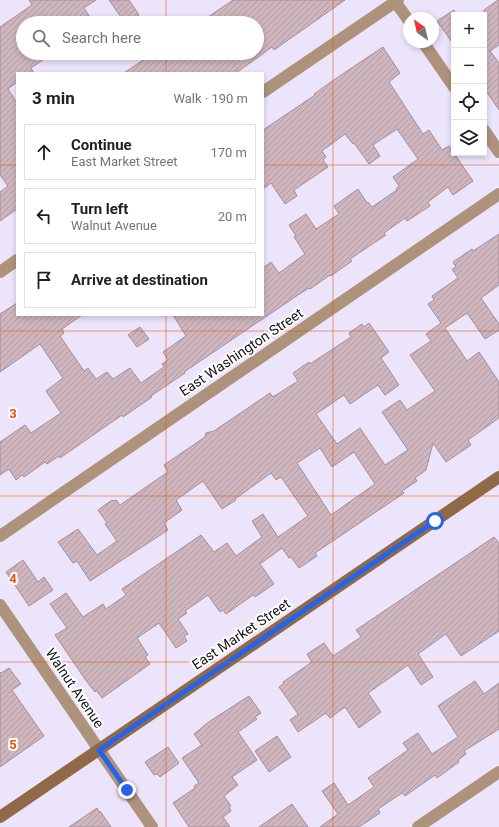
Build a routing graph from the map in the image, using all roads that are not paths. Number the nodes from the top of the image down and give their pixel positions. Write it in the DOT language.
graph roads {
  1 [pos="396,1"];
  2 [pos="403,12"];
  3 [pos="427,48"];
  4 [pos="452,84"];
  5 [pos="264,91"];
  6 [pos="487,134"];
  7 [pos="499,152"];
  8 [pos="499,194"];
  9 [pos="16,261"];
  10 [pos="0,272"];
  11 [pos="499,477"];
  12 [pos="0,536"];
  13 [pos="0,605"];
  14 [pos="99,750"];
  15 [pos="499,772"];
  16 [pos="0,817"];
  17 [pos="152,827"];
  18 [pos="418,827"];
  1 -- 2 [label="street"];
  1 -- 5 [label="street"];
  3 -- 4 [label="street"];
  6 -- 7 [label="street"];
  8 -- 12 [label="street, East Washington Street"];
  9 -- 10 [label="street"];
  11 -- 14 [label="street, East Market Street"];
  13 -- 14 [label="street, Walnut Avenue"];
  14 -- 16 [label="street, East Market Street"];
  14 -- 17 [label="street, Walnut Avenue"];
  15 -- 18 [label="street"];
}
